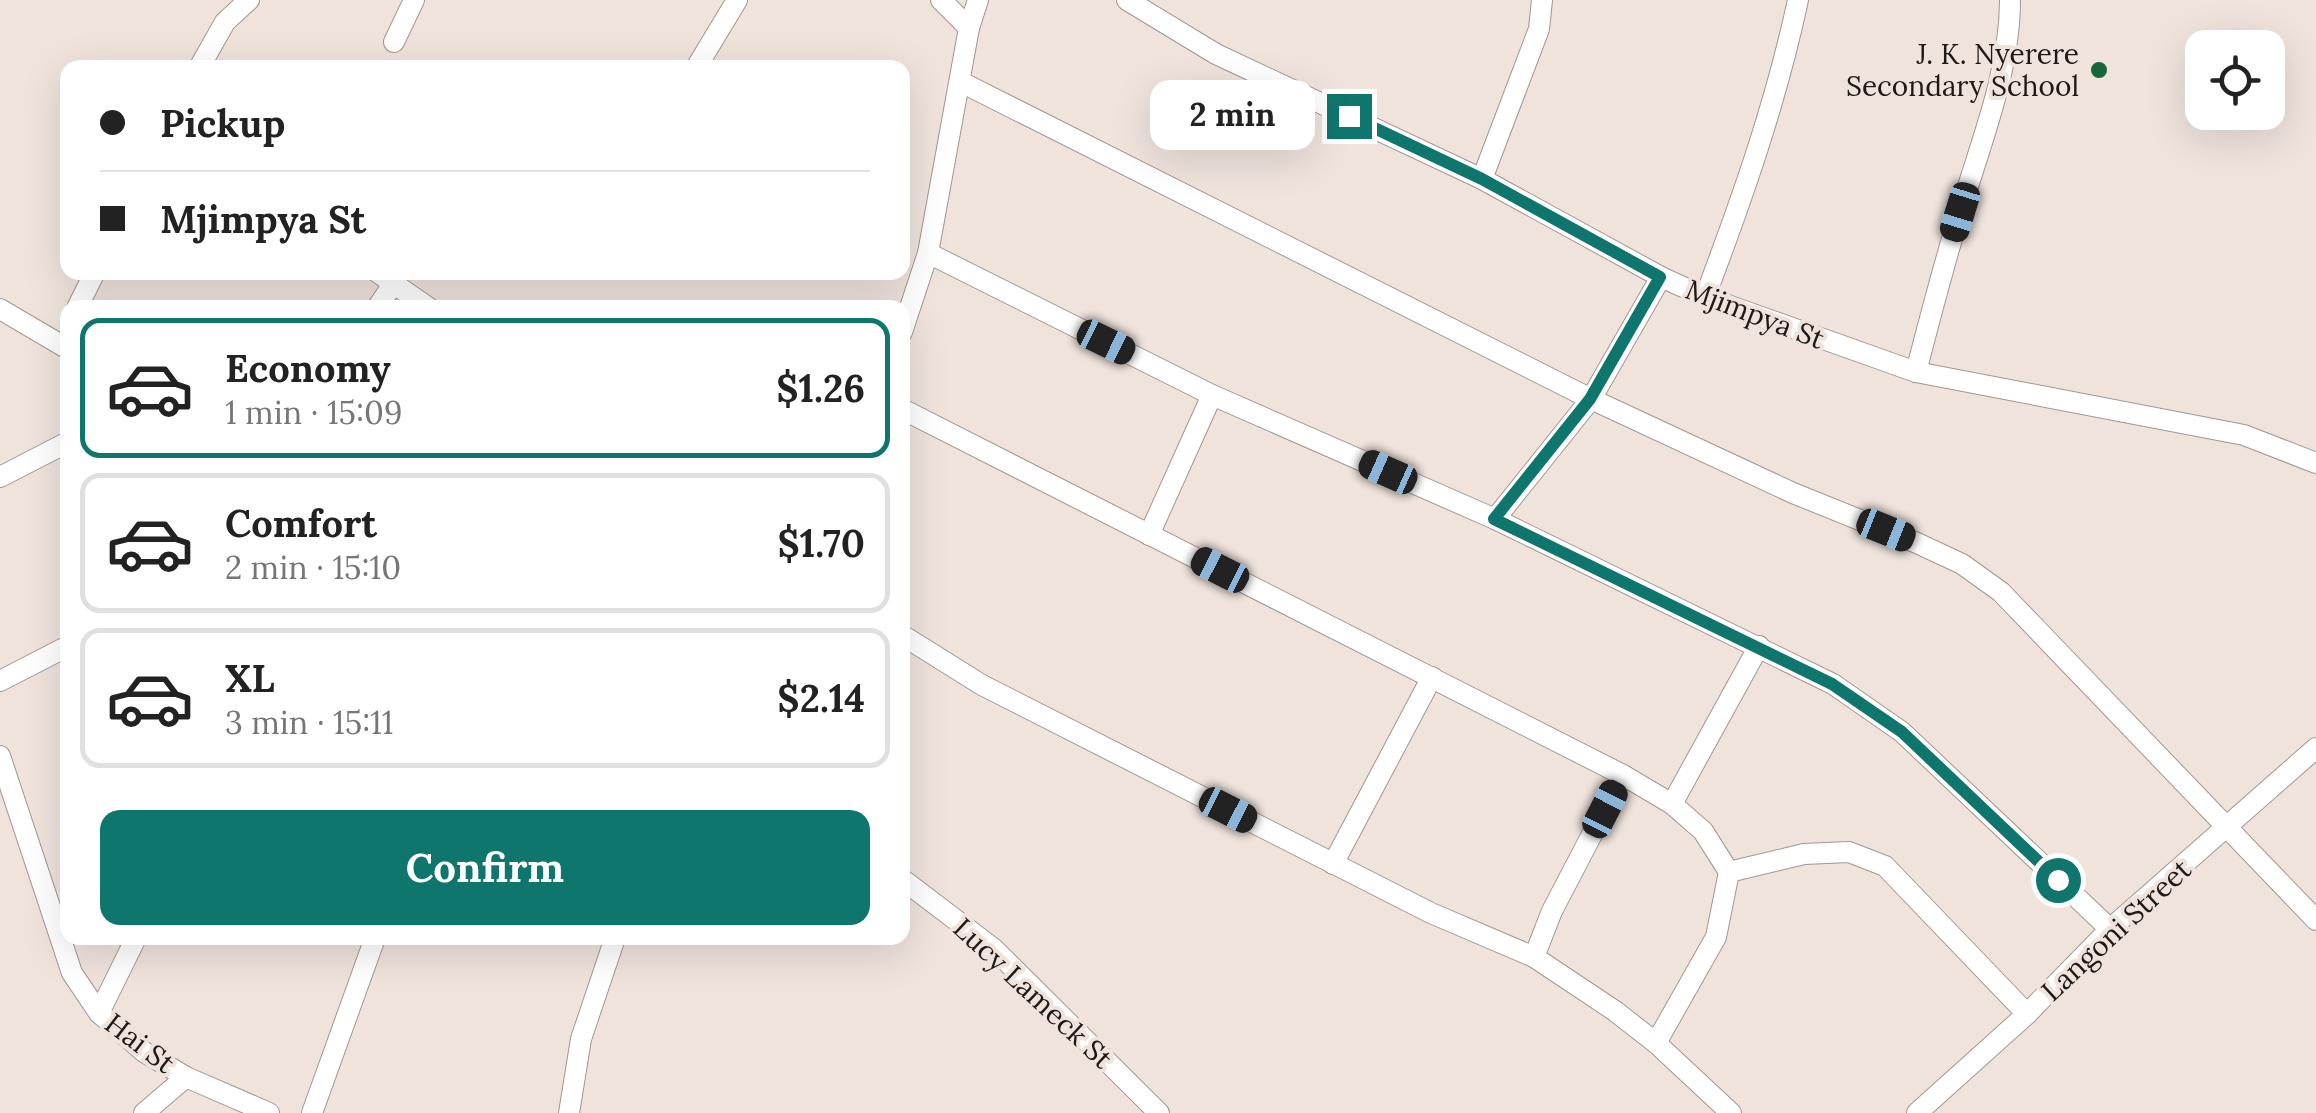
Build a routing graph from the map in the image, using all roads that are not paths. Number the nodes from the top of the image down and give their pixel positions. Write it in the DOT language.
graph roads {
  1 [pos="250,0"];
  2 [pos="414,0"];
  3 [pos="736,0"];
  4 [pos="941,0"];
  5 [pos="978,0"];
  6 [pos="1127,0"];
  7 [pos="1542,0"];
  8 [pos="1798,0"];
  9 [pos="2010,0"];
  10 [pos="969,28"];
  11 [pos="394,42"];
  12 [pos="204,60"];
  13 [pos="701,60"];
  14 [pos="962,82"];
  15 [pos="1482,179"];
  16 [pos="928,254"];
  17 [pos="1660,277"];
  18 [pos="388,280"];
  19 [pos="1705,297"];
  20 [pos="417,300"];
  21 [pos="910,308"];
  22 [pos="0,309"];
  23 [pos="60,337"];
  24 [pos="1916,372"];
  25 [pos="1212,394"];
  26 [pos="1590,399"];
  27 [pos="910,413"];
  28 [pos="60,446"];
  29 [pos="2316,463"];
  30 [pos="0,477"];
  31 [pos="1494,519"];
  32 [pos="1149,535"];
  33 [pos="910,640"];
  34 [pos="1758,646"];
  35 [pos="60,650"];
  36 [pos="1432,677"];
  37 [pos="0,680"];
  38 [pos="2316,748"];
  39 [pos="0,756"];
  40 [pos="1622,775"];
  41 [pos="1672,804"];
  42 [pos="2228,828"];
  43 [pos="1334,864"];
  44 [pos="1728,872"];
  45 [pos="910,884"];
  46 [pos="2316,920"];
  47 [pos="2110,929"];
  48 [pos="60,937"];
  49 [pos="63,945"];
  50 [pos="133,945"];
  51 [pos="372,945"];
  52 [pos="614,945"];
  53 [pos="1534,957"];
  54 [pos="99,1014"];
  55 [pos="2027,1014"];
  56 [pos="1656,1043"];
  57 [pos="186,1077"];
  58 [pos="144,1113"];
  59 [pos="269,1113"];
  60 [pos="312,1113"];
  61 [pos="569,1113"];
  62 [pos="1160,1113"];
  63 [pos="1730,1113"];
  64 [pos="1917,1113"];
  1 -- 12 [label="street"];
  2 -- 11 [label="street"];
  3 -- 13 [label="street"];
  4 -- 10 [label="street"];
  5 -- 10 [label="street"];
  6 -- 15 [label="street, Mjimpya St"];
  7 -- 15 [label="street"];
  8 -- 19 [label="street"];
  9 -- 24 [label="street"];
  10 -- 14 [label="street"];
  14 -- 16 [label="street"];
  14 -- 26 [label="street"];
  15 -- 17 [label="street, Mjimpya St"];
  16 -- 21 [label="street"];
  16 -- 25 [label="street"];
  17 -- 19 [label="street, Mjimpya St"];
  17 -- 26 [label="street"];
  18 -- 20 [label="street"];
  19 -- 24 [label="street, Mjimpya St"];
  22 -- 23 [label="street"];
  24 -- 29 [label="street, Mjimpya St"];
  25 -- 31 [label="street"];
  25 -- 32 [label="street"];
  26 -- 31 [label="street"];
  26 -- 42 [label="street"];
  27 -- 32 [label="street"];
  28 -- 30 [label="street"];
  31 -- 34 [label="street"];
  32 -- 36 [label="street"];
  33 -- 43 [label="street"];
  34 -- 41 [label="street"];
  34 -- 47 [label="street"];
  35 -- 37 [label="street"];
  36 -- 40 [label="street"];
  36 -- 43 [label="street"];
  38 -- 42 [label="street, Langoni Street"];
  39 -- 48 [label="street, Hai St"];
  40 -- 41 [label="street"];
  40 -- 53 [label="street"];
  41 -- 44 [label="street"];
  42 -- 46 [label="street"];
  42 -- 47 [label="street, Langoni Street"];
  43 -- 53 [label="street"];
  44 -- 55 [label="street"];
  44 -- 56 [label="street"];
  45 -- 62 [label="street, Lucy Lameck St"];
  47 -- 55 [label="street, Langoni Street"];
  49 -- 54 [label="street, Hai St"];
  50 -- 54 [label="street"];
  51 -- 60 [label="street"];
  52 -- 61 [label="street"];
  53 -- 56 [label="street"];
  54 -- 57 [label="street, Hai St"];
  55 -- 64 [label="street, Langoni Street"];
  56 -- 63 [label="street"];
  57 -- 58 [label="street"];
  57 -- 59 [label="street, Hai St"];
}
